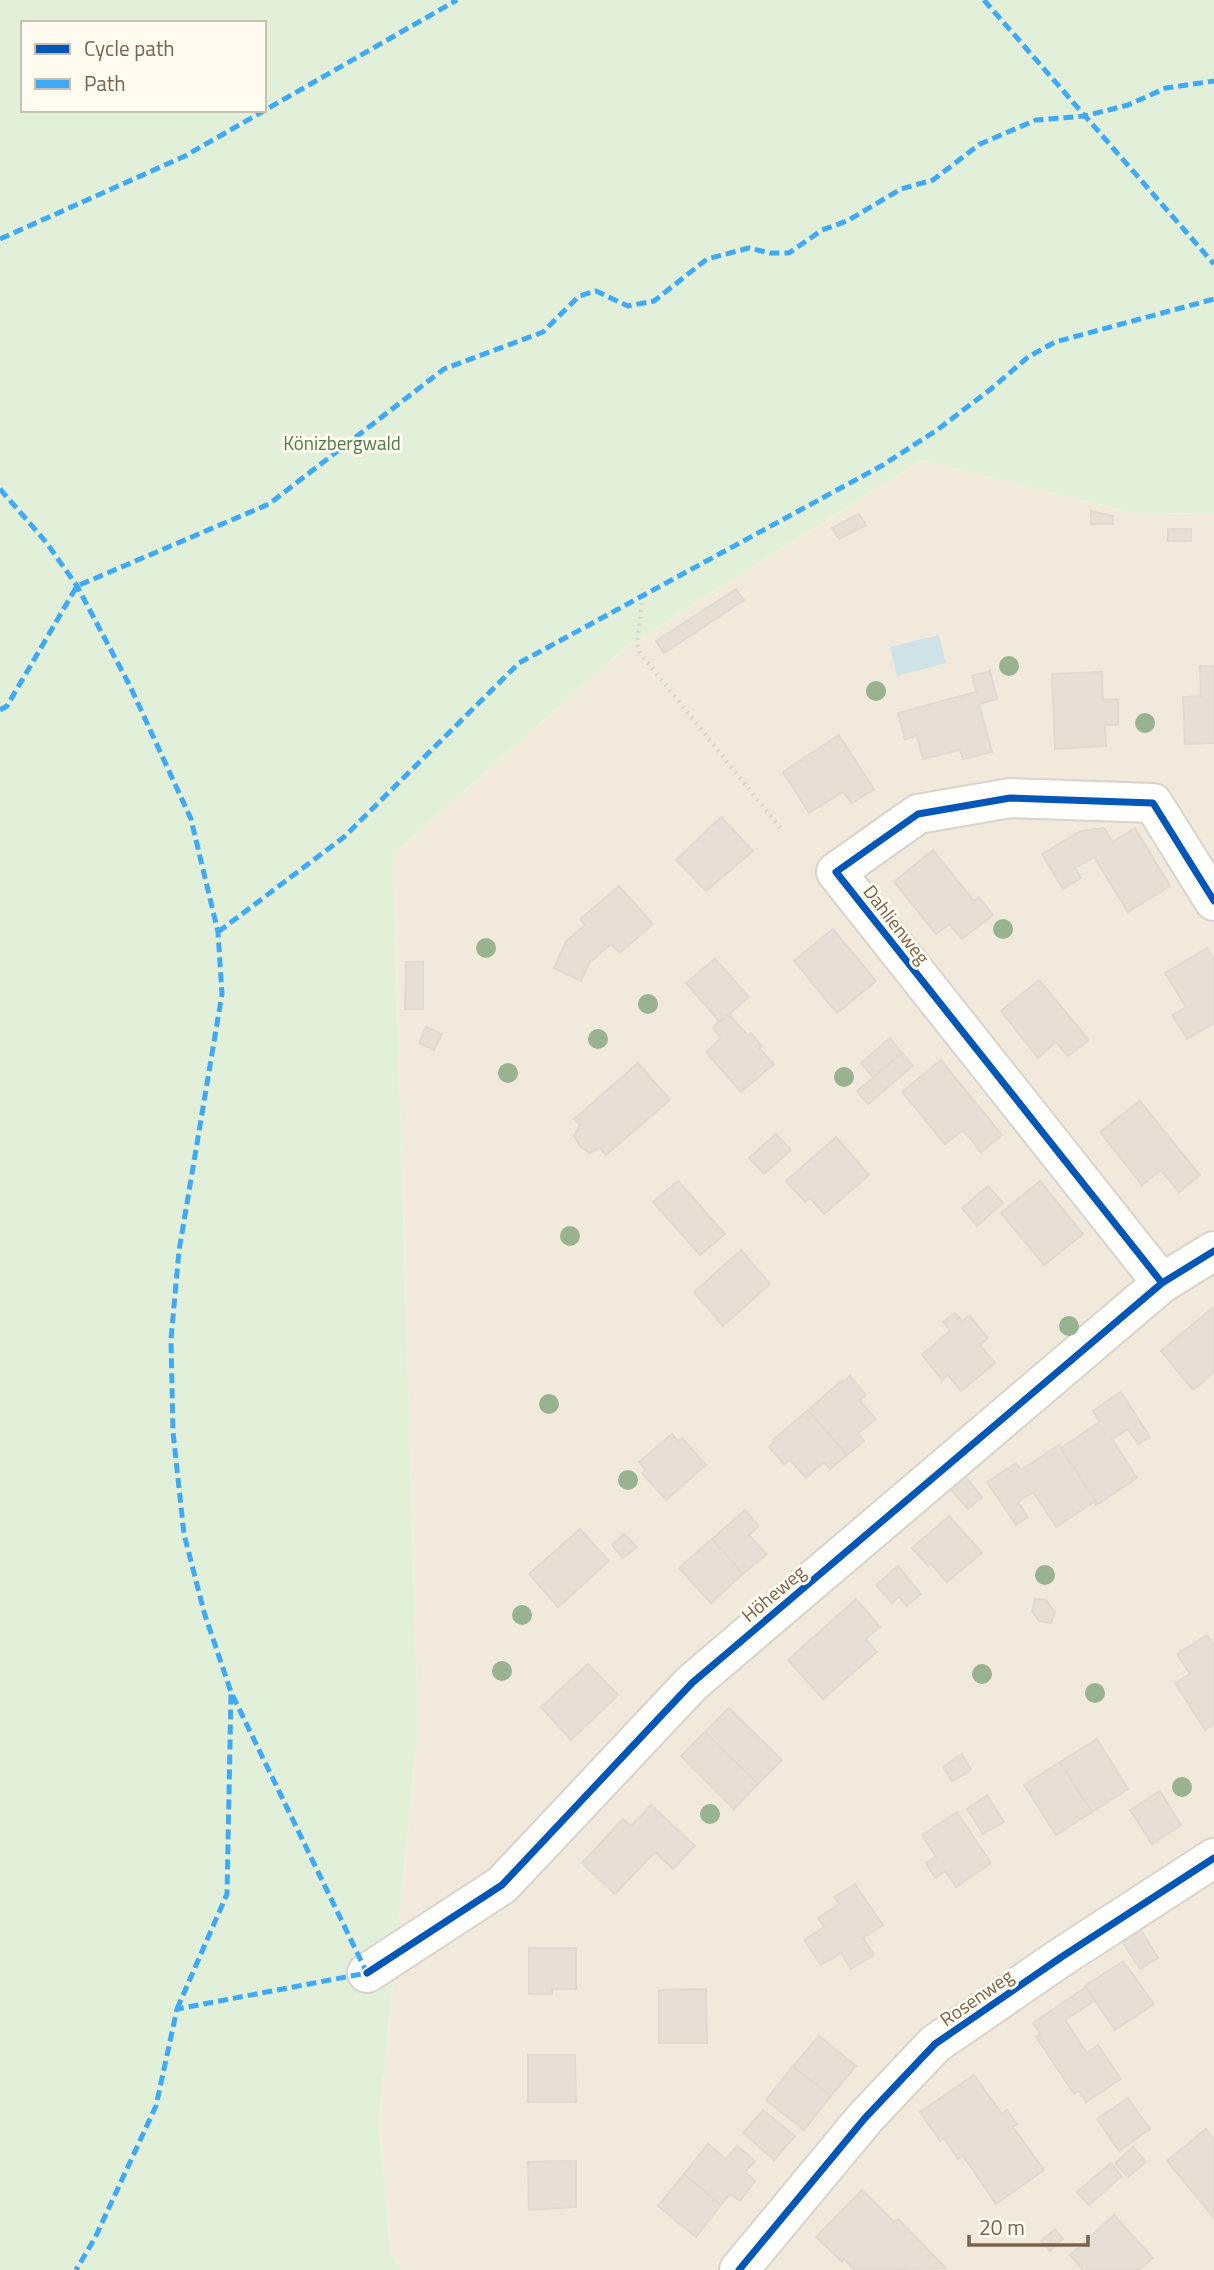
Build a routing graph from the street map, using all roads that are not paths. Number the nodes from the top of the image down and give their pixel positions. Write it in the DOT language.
graph roads {
  1 [pos="1214,901"];
  2 [pos="1214,1251"];
  3 [pos="1162,1283"];
  4 [pos="1214,1858"];
  5 [pos="367,1973"];
  6 [pos="739,2270"];
  1 -- 3 [label="street, Dahlienweg"];
  2 -- 3 [label="street, Höheweg"];
  3 -- 5 [label="street, Höheweg"];
  4 -- 6 [label="street, Rosenweg"];
}
